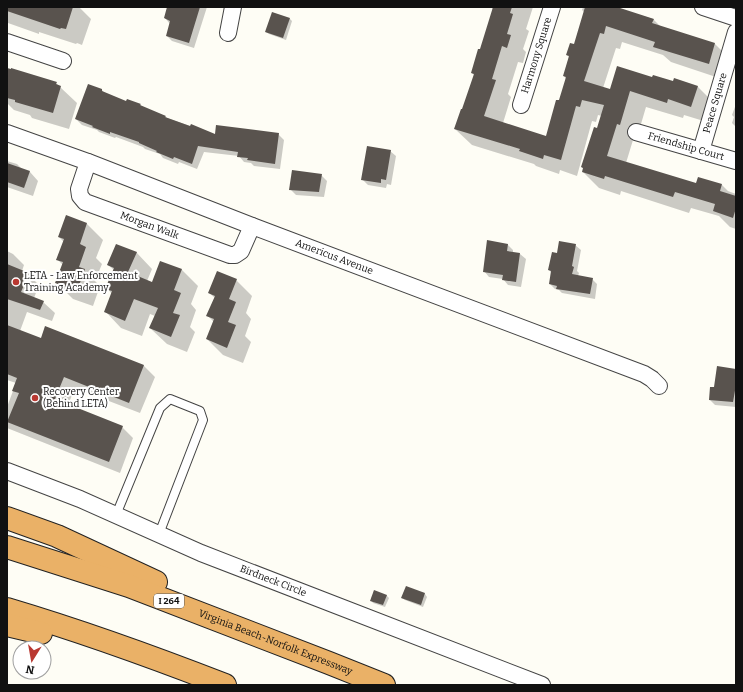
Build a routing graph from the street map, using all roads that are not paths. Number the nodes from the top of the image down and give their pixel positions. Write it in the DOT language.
graph roads {
  1 [pos="233,7"];
  2 [pos="552,7"];
  3 [pos="702,7"];
  4 [pos="736,18"];
  5 [pos="736,32"];
  6 [pos="228,33"];
  7 [pos="7,42"];
  8 [pos="63,62"];
  9 [pos="521,105"];
  10 [pos="636,132"];
  11 [pos="7,133"];
  12 [pos="701,151"];
  13 [pos="736,161"];
  14 [pos="88,162"];
  15 [pos="252,226"];
  16 [pos="659,386"];
  17 [pos="7,471"];
  18 [pos="116,515"];
  19 [pos="7,518"];
  20 [pos="159,534"];
  21 [pos="7,547"];
  22 [pos="7,609"];
  23 [pos="7,625"];
  24 [pos="159,660"];
  25 [pos="329,663"];
  26 [pos="225,685"];
  27 [pos="384,685"];
  28 [pos="542,685"];
  1 -- 6 [label="street"];
  2 -- 9 [label="street, Harmony Square"];
  3 -- 4 [label="street"];
  5 -- 12 [label="street, Peace Square"];
  7 -- 8 [label="street"];
  10 -- 12 [label="street, Friendship Court"];
  11 -- 14 [label="street, Americus Avenue"];
  12 -- 13 [label="street, Friendship Court"];
  14 -- 15 [label="street, Americus Avenue"];
  14 -- 15 [label="street, Morgan Walk"];
  15 -- 16 [label="street, Americus Avenue"];
  17 -- 18 [label="street, Birdneck Circle"];
  18 -- 20 [label="street, Birdneck Circle"];
  18 -- 20 [label="lane"];
  19 -- 25 [label="highway"];
  20 -- 28 [label="street, Birdneck Circle"];
  21 -- 25 [label="highway, Virginia Beach-Norfolk Expressway / I 264"];
  22 -- 24 [label="highway"];
  23 -- 24 [label="highway"];
  24 -- 26 [label="highway"];
  25 -- 27 [label="highway, Virginia Beach-Norfolk Expressway / I 264"];
}
